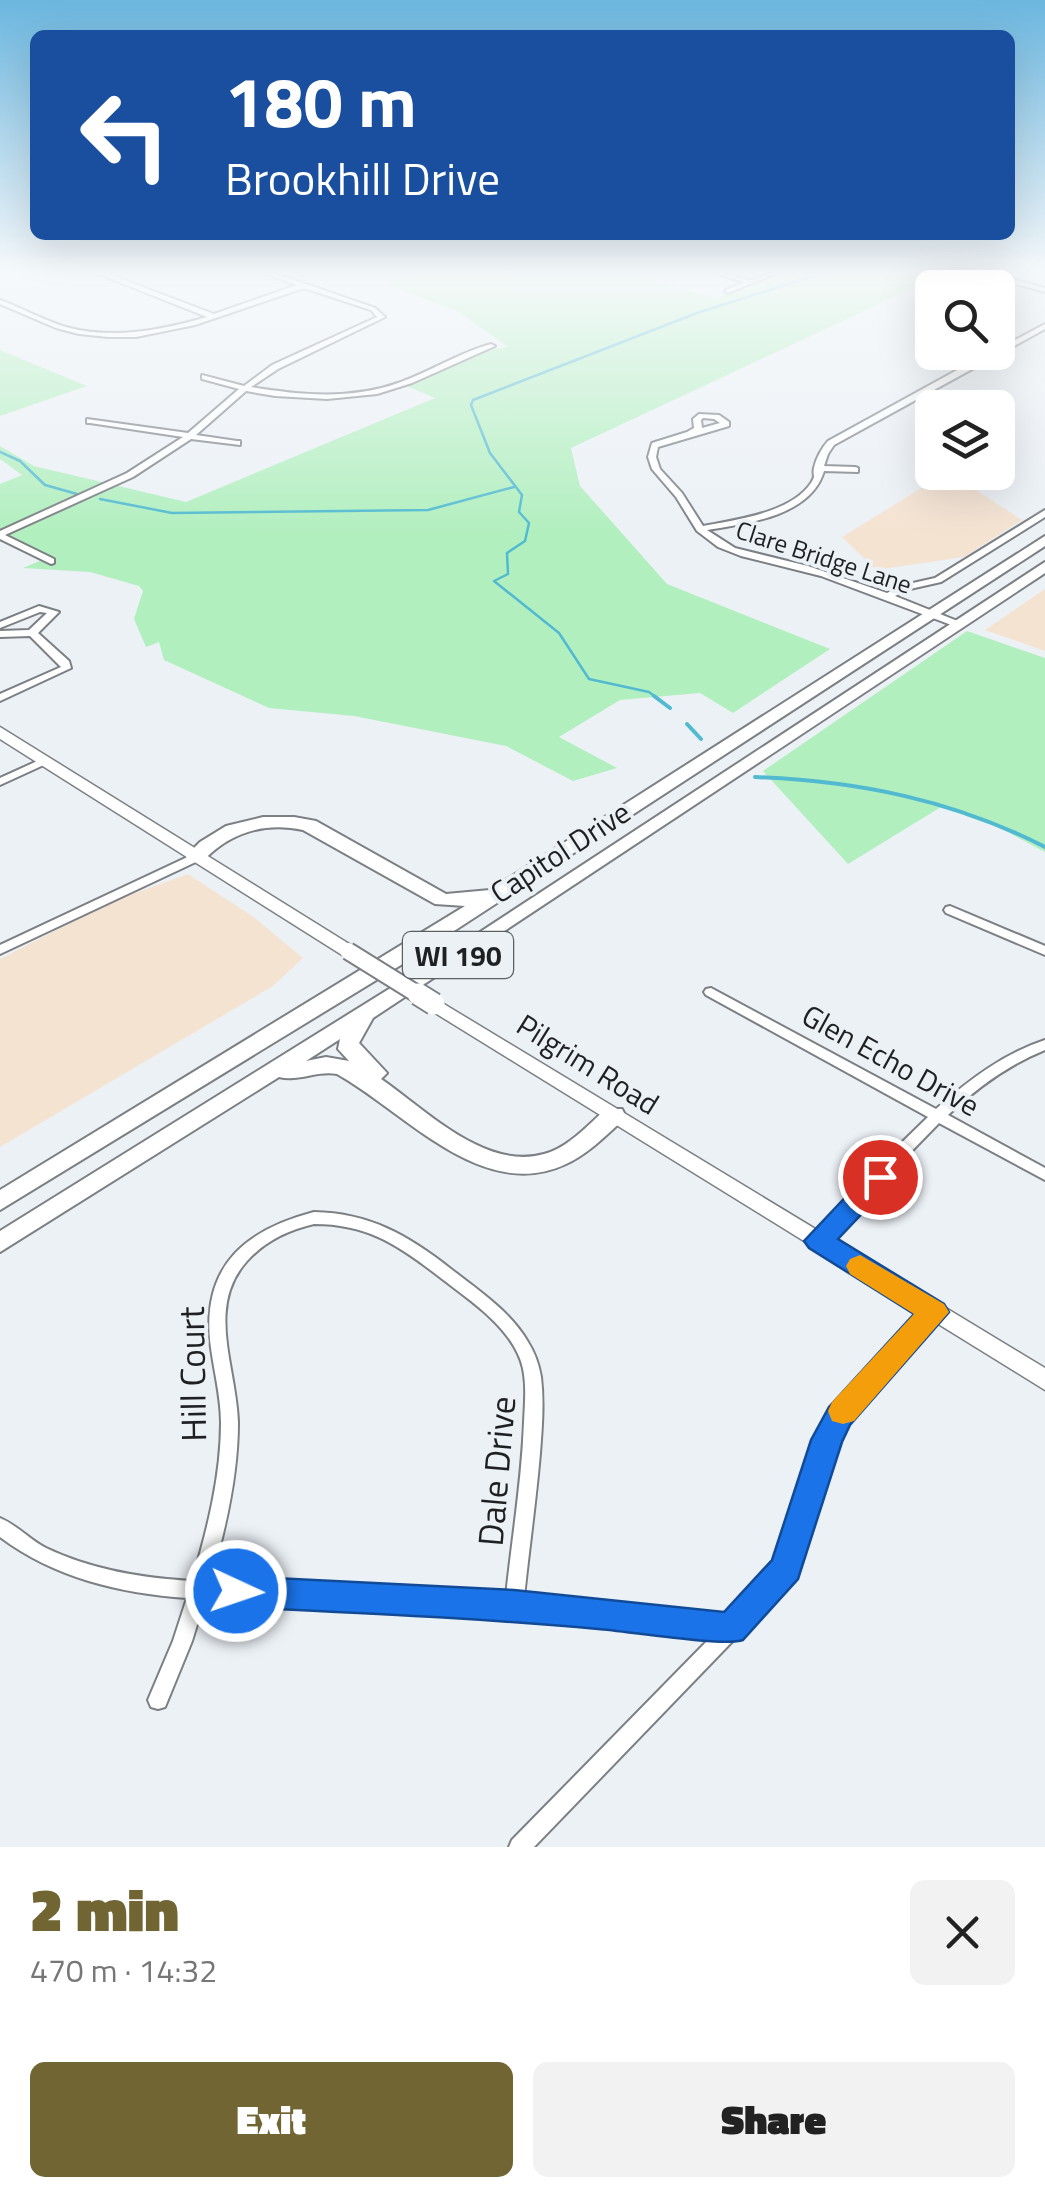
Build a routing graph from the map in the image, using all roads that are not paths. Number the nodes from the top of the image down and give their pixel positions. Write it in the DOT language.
graph roads {
  1 [pos="288,359"];
  2 [pos="460,359"];
  3 [pos="964,370"];
  4 [pos="205,377"];
  5 [pos="245,387"];
  6 [pos="90,421"];
  7 [pos="690,434"];
  8 [pos="190,436"];
  9 [pos="237,443"];
  10 [pos="818,468"];
  11 [pos="856,470"];
  12 [pos="1045,514"];
  13 [pos="700,529"];
  14 [pos="0,535"];
  15 [pos="1045,540"];
  16 [pos="51,561"];
  17 [pos="1045,566"];
  18 [pos="887,598"];
  19 [pos="930,614"];
  20 [pos="0,624"];
  21 [pos="957,624"];
  22 [pos="32,633"];
  23 [pos="0,634"];
  24 [pos="0,698"];
  25 [pos="0,732"];
  26 [pos="744,735"];
  27 [pos="772,747"];
  28 [pos="44,761"];
  29 [pos="0,782"];
  30 [pos="196,856"];
  31 [pos="503,890"];
  32 [pos="950,910"];
  33 [pos="0,950"];
  34 [pos="1045,951"];
  35 [pos="406,952"];
  36 [pos="711,992"];
  37 [pos="368,1012"];
  38 [pos="1045,1046"];
  39 [pos="266,1077"];
  40 [pos="608,1112"];
  41 [pos="938,1118"];
  42 [pos="59,1166"];
  43 [pos="1045,1175"];
  44 [pos="86,1189"];
  45 [pos="0,1201"];
  46 [pos="818,1241"];
  47 [pos="0,1243"];
  48 [pos="228,1276"];
  49 [pos="934,1312"];
  50 [pos="1045,1380"];
  51 [pos="0,1526"];
  52 [pos="197,1589"];
  53 [pos="514,1606"];
  54 [pos="731,1629"];
  55 [pos="158,1700"];
  56 [pos="519,1847"];
  1 -- 5 [label="street"];
  2 -- 5 [label="street"];
  3 -- 10 [label="street"];
  4 -- 5 [label="street"];
  5 -- 8 [label="street"];
  6 -- 8 [label="street"];
  7 -- 13 [label="street, Clare Bridge Lane"];
  8 -- 9 [label="street"];
  8 -- 14 [label="street"];
  10 -- 11 [label="street"];
  10 -- 13 [label="street"];
  12 -- 18 [label="street"];
  13 -- 18 [label="street, Clare Bridge Lane"];
  14 -- 16 [label="street"];
  15 -- 19 [label="main road, Capitol Drive / WI 190"];
  17 -- 21 [label="main road, Capitol Drive / WI 190"];
  18 -- 19 [label="street, Clare Bridge Lane"];
  19 -- 21 [label="street, Clare Bridge Lane"];
  19 -- 26 [label="main road, Capitol Drive / WI 190"];
  20 -- 22 [label="street"];
  21 -- 27 [label="main road, Capitol Drive / WI 190"];
  22 -- 23 [label="street"];
  22 -- 24 [label="street"];
  25 -- 28 [label="main road, Pilgrim Road"];
  26 -- 27 [label="main road"];
  26 -- 31 [label="main road, Capitol Drive / WI 190"];
  27 -- 37 [label="main road, Capitol Drive / WI 190"];
  28 -- 29 [label="street"];
  28 -- 30 [label="main road, Pilgrim Road"];
  30 -- 31 [label="main road"];
  30 -- 33 [label="street"];
  30 -- 35 [label="main road"];
  30 -- 40 [label="main road, Pilgrim Road, bridge"];
  31 -- 35 [label="main road, Capitol Drive / WI 190"];
  32 -- 34 [label="street"];
  35 -- 42 [label="main road, Capitol Drive / WI 190"];
  36 -- 41 [label="street, Glen Echo Drive"];
  37 -- 39 [label="main road, Capitol Drive / WI 190"];
  37 -- 40 [label="main road"];
  38 -- 41 [label="street"];
  39 -- 40 [label="main road"];
  39 -- 44 [label="main road, Capitol Drive / WI 190"];
  40 -- 46 [label="main road, Pilgrim Road"];
  41 -- 43 [label="street, Glen Echo Drive"];
  41 -- 46 [label="street"];
  42 -- 44 [label="main road"];
  42 -- 45 [label="main road, Capitol Drive / WI 190"];
  44 -- 47 [label="main road, Capitol Drive / WI 190"];
  46 -- 49 [label="main road, Pilgrim Road"];
  48 -- 52 [label="street, Hill Court"];
  48 -- 53 [label="street, Dale Drive"];
  49 -- 50 [label="main road, Pilgrim Road"];
  49 -- 54 [label="street"];
  51 -- 52 [label="street"];
  52 -- 53 [label="street"];
  52 -- 55 [label="street, Hill Court"];
  53 -- 54 [label="street"];
  54 -- 56 [label="street"];
}
